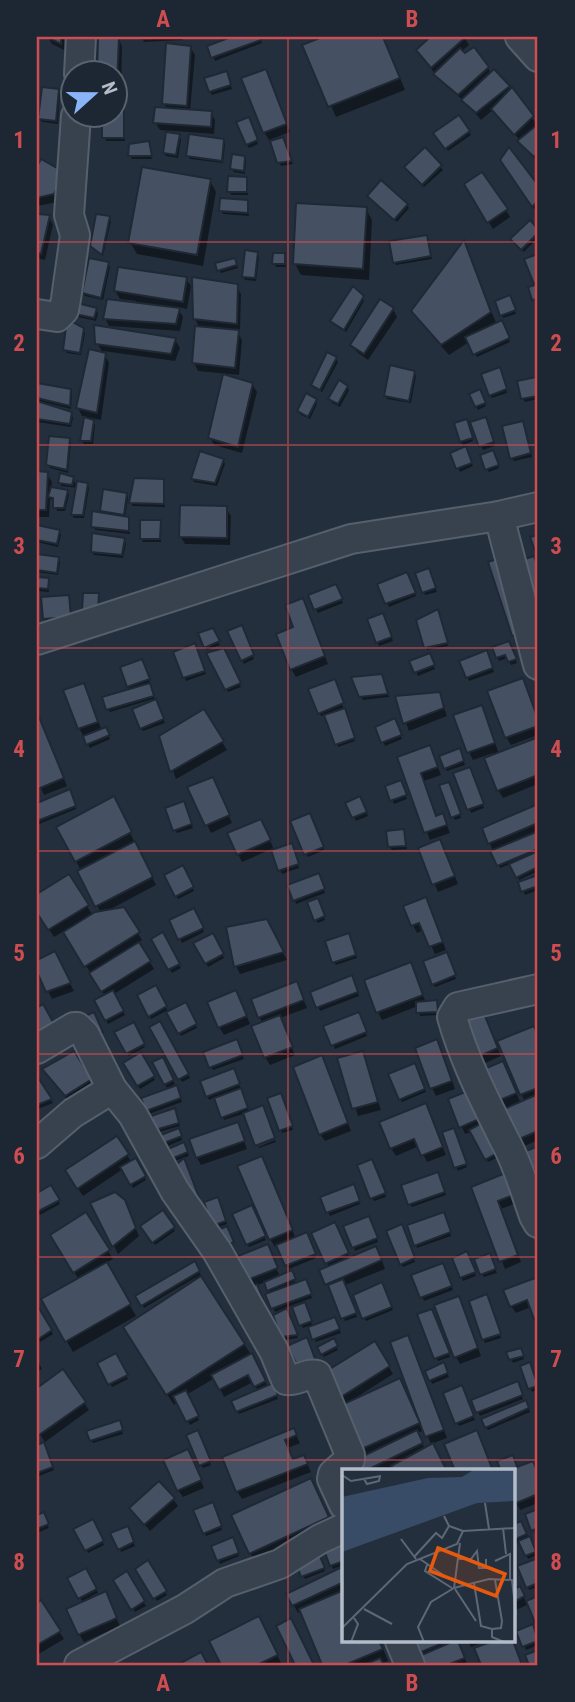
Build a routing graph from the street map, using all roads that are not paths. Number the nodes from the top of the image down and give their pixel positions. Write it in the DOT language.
graph roads {
  1 [pos="81,37"];
  2 [pos="520,37"];
  3 [pos="538,57"];
  4 [pos="80,60"];
  5 [pos="75,130"];
  6 [pos="37,314"];
  7 [pos="538,507"];
  8 [pos="499,516"];
  9 [pos="37,640"];
  10 [pos="538,665"];
  11 [pos="538,989"];
  12 [pos="37,1049"];
  13 [pos="112,1089"];
  14 [pos="37,1144"];
  15 [pos="538,1223"];
  16 [pos="342,1501"];
  17 [pos="342,1529"];
  18 [pos="400,1642"];
  19 [pos="79,1665"];
  20 [pos="410,1665"];
  1 -- 4 [label="street"];
  2 -- 3 [label="street"];
  5 -- 6 [label="street"];
  7 -- 8 [label="street"];
  8 -- 9 [label="street"];
  8 -- 10 [label="street"];
  11 -- 15 [label="street"];
  12 -- 13 [label="street"];
  13 -- 14 [label="street"];
  13 -- 16 [label="street"];
  17 -- 19 [label="street"];
  18 -- 20 [label="street"];
}
